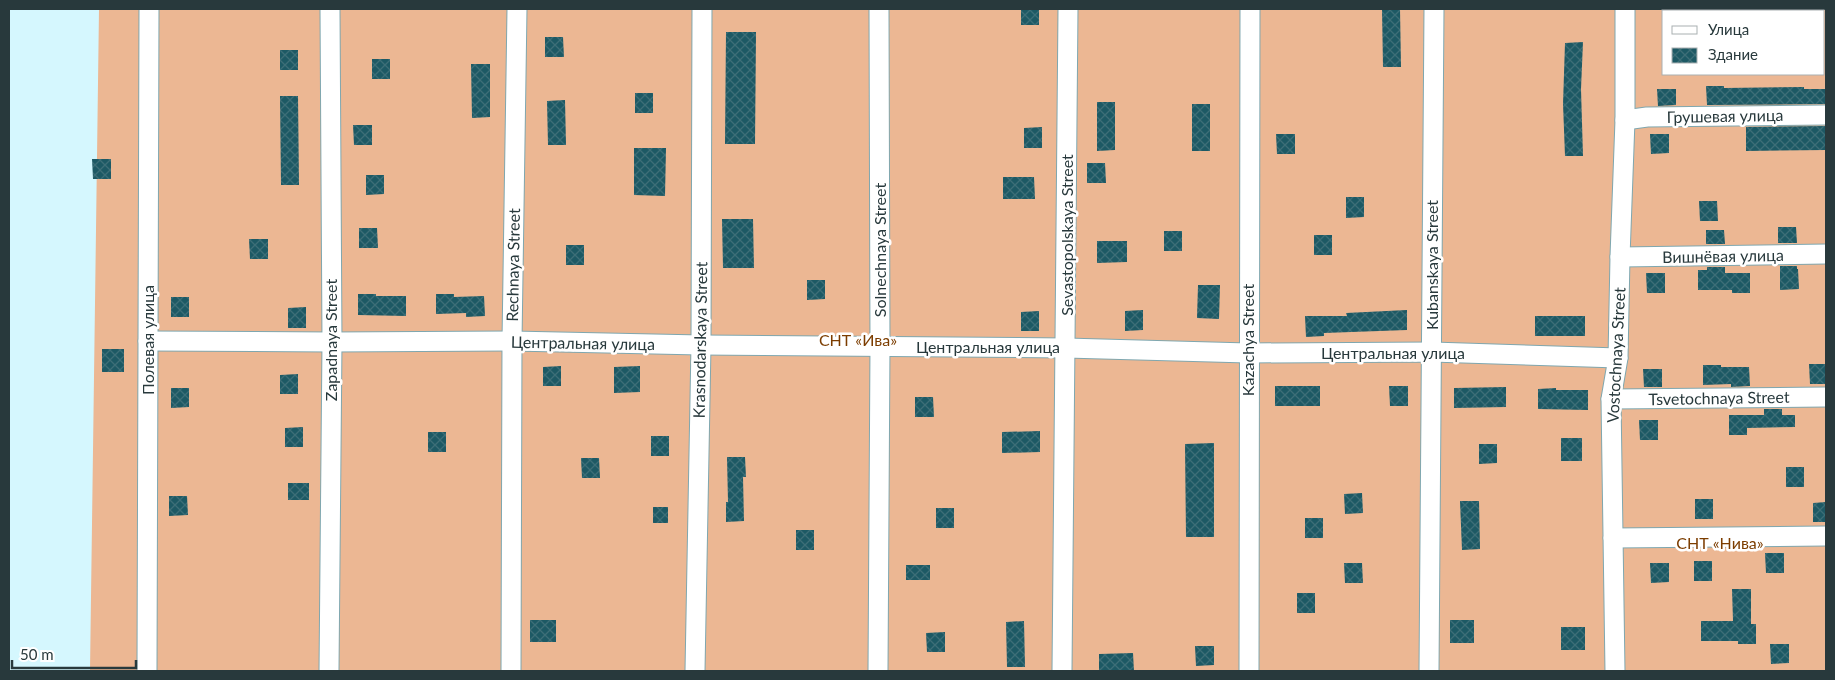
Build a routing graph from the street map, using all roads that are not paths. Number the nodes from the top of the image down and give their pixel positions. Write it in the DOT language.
graph roads {
  1 [pos="149,9"];
  2 [pos="330,9"];
  3 [pos="517,9"];
  4 [pos="702,9"];
  5 [pos="880,9"];
  6 [pos="1068,9"];
  7 [pos="1250,9"];
  8 [pos="1434,9"];
  9 [pos="1626,9"];
  10 [pos="1826,115"];
  11 [pos="1625,120"];
  12 [pos="1826,254"];
  13 [pos="1620,257"];
  14 [pos="148,341"];
  15 [pos="512,341"];
  16 [pos="332,342"];
  17 [pos="701,345"];
  18 [pos="880,346"];
  19 [pos="1066,348"];
  20 [pos="1432,352"];
  21 [pos="1248,353"];
  22 [pos="1618,358"];
  23 [pos="1826,397"];
  24 [pos="1611,399"];
  25 [pos="1826,536"];
  26 [pos="1613,538"];
  27 [pos="147,671"];
  28 [pos="329,671"];
  29 [pos="512,671"];
  30 [pos="695,671"];
  31 [pos="878,671"];
  32 [pos="1062,671"];
  33 [pos="1249,671"];
  34 [pos="1429,671"];
  35 [pos="1615,671"];
  1 -- 14 [label="street, Полевая улица"];
  2 -- 16 [label="street, Zapadnaya Street"];
  3 -- 15 [label="street, Rechnaya Street"];
  4 -- 17 [label="street, Krasnodarskaya Street"];
  5 -- 18 [label="street, Solnechnaya Street"];
  6 -- 19 [label="street, Sevastopolskaya Street"];
  7 -- 21 [label="street, Kazachya Street"];
  8 -- 20 [label="street, Kubanskaya Street"];
  9 -- 11 [label="street, Vostochnaya Street"];
  10 -- 11 [label="street, Грушевая улица"];
  11 -- 13 [label="street, Vostochnaya Street"];
  12 -- 13 [label="street, Вишнёвая улица"];
  13 -- 22 [label="street, Vostochnaya Street"];
  14 -- 16 [label="street, Центральная улица"];
  14 -- 27 [label="street, Полевая улица"];
  15 -- 16 [label="street, Центральная улица"];
  15 -- 17 [label="street, Центральная улица"];
  15 -- 29 [label="street, Rechnaya Street"];
  16 -- 28 [label="street, Zapadnaya Street"];
  17 -- 18 [label="street, Центральная улица"];
  17 -- 30 [label="street, Krasnodarskaya Street"];
  18 -- 19 [label="street, Центральная улица"];
  18 -- 31 [label="street, Solnechnaya Street"];
  19 -- 21 [label="street, Центральная улица"];
  19 -- 32 [label="street, Sevastopolskaya Street"];
  20 -- 21 [label="street, Центральная улица"];
  20 -- 22 [label="street, Центральная улица"];
  20 -- 34 [label="street, Kubanskaya Street"];
  21 -- 33 [label="street, Kazachya Street"];
  22 -- 24 [label="street, Vostochnaya Street"];
  23 -- 24 [label="street, Tsvetochnaya Street"];
  24 -- 26 [label="street, Vostochnaya Street"];
  25 -- 26 [label="street"];
  26 -- 35 [label="street, Vostochnaya Street"];
}
